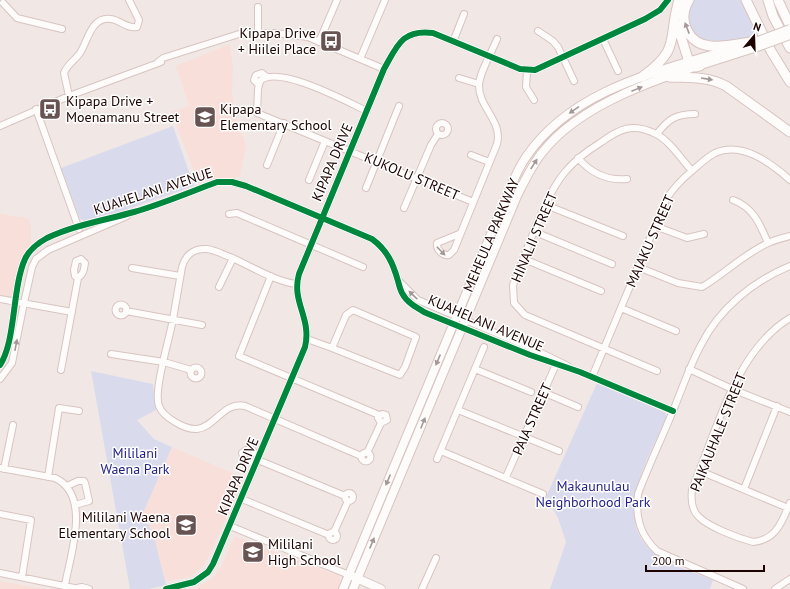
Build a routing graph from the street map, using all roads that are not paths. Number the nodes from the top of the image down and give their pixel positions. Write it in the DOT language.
graph roads {
  1 [pos="129,0"];
  2 [pos="337,0"];
  3 [pos="385,0"];
  4 [pos="668,0"];
  5 [pos="680,0"];
  6 [pos="688,0"];
  7 [pos="746,0"];
  8 [pos="752,0"];
  9 [pos="768,0"];
  10 [pos="778,0"];
  11 [pos="3,3"];
  12 [pos="258,6"];
  13 [pos="676,12"];
  14 [pos="464,14"];
  15 [pos="62,28"];
  16 [pos="790,28"];
  17 [pos="538,31"];
  18 [pos="258,33"];
  19 [pos="790,36"];
  20 [pos="497,39"];
  21 [pos="603,39"];
  22 [pos="319,42"];
  23 [pos="453,42"];
  24 [pos="759,43"];
  25 [pos="790,48"];
  26 [pos="489,56"];
  27 [pos="564,58"];
  28 [pos="360,59"];
  29 [pos="689,62"];
  30 [pos="700,66"];
  31 [pos="384,69"];
  32 [pos="526,70"];
  33 [pos="618,71"];
  34 [pos="790,73"];
  35 [pos="668,77"];
  36 [pos="459,78"];
  37 [pos="642,78"];
  38 [pos="574,81"];
  39 [pos="790,82"];
  40 [pos="479,84"];
  41 [pos="69,96"];
  42 [pos="534,100"];
  43 [pos="398,106"];
  44 [pos="36,109"];
  45 [pos="367,111"];
  46 [pos="695,114"];
  47 [pos="284,123"];
  48 [pos="0,126"];
  49 [pos="790,132"];
  50 [pos="438,134"];
  51 [pos="658,134"];
  52 [pos="325,141"];
  53 [pos="351,151"];
  54 [pos="470,155"];
  55 [pos="578,158"];
  56 [pos="377,162"];
  57 [pos="489,162"];
  58 [pos="267,165"];
  59 [pos="692,171"];
  60 [pos="417,179"];
  61 [pos="627,179"];
  62 [pos="309,180"];
  63 [pos="790,180"];
  64 [pos="366,188"];
  65 [pos="733,200"];
  66 [pos="473,202"];
  67 [pos="546,205"];
  68 [pos="404,208"];
  69 [pos="136,212"];
  70 [pos="229,214"];
  71 [pos="322,218"];
  72 [pos="655,226"];
  73 [pos="78,227"];
  74 [pos="535,232"];
  75 [pos="459,234"];
  76 [pos="704,234"];
  77 [pos="623,236"];
  78 [pos="790,236"];
  79 [pos="82,237"];
  80 [pos="768,243"];
  81 [pos="311,244"];
  82 [pos="233,258"];
  83 [pos="524,259"];
  84 [pos="612,264"];
  85 [pos="790,266"];
  86 [pos="363,267"];
  87 [pos="132,268"];
  88 [pos="638,268"];
  89 [pos="180,276"];
  90 [pos="271,276"];
  91 [pos="78,278"];
  92 [pos="296,284"];
  93 [pos="219,287"];
  94 [pos="601,291"];
  95 [pos="0,299"];
  96 [pos="15,302"];
  97 [pos="24,303"];
  98 [pos="621,308"];
  99 [pos="126,311"];
  100 [pos="72,312"];
  101 [pos="790,318"];
  102 [pos="173,320"];
  103 [pos="455,321"];
  104 [pos="464,325"];
  105 [pos="202,326"];
  106 [pos="676,331"];
  107 [pos="307,339"];
  108 [pos="484,347"];
  109 [pos="332,348"];
  110 [pos="604,349"];
  111 [pos="111,354"];
  112 [pos="164,362"];
  113 [pos="557,363"];
  114 [pos="0,364"];
  115 [pos="475,369"];
  116 [pos="689,369"];
  117 [pos="61,370"];
  118 [pos="191,370"];
  119 [pos="657,371"];
  120 [pos="592,377"];
  121 [pos="0,379"];
  122 [pos="292,379"];
  123 [pos="732,389"];
  124 [pos="531,392"];
  125 [pos="543,392"];
  126 [pos="777,406"];
  127 [pos="578,407"];
  128 [pos="458,410"];
  129 [pos="79,411"];
  130 [pos="673,411"];
  131 [pos="790,412"];
  132 [pos="275,419"];
  133 [pos="13,425"];
  134 [pos="523,436"];
  135 [pos="441,451"];
  136 [pos="559,451"];
  137 [pos="438,459"];
  138 [pos="258,460"];
  139 [pos="2,469"];
  140 [pos="700,471"];
  141 [pos="48,477"];
  142 [pos="506,477"];
  143 [pos="67,486"];
  144 [pos="744,490"];
  145 [pos="543,494"];
  146 [pos="242,500"];
  147 [pos="76,505"];
  148 [pos="789,505"];
  149 [pos="0,514"];
  150 [pos="230,526"];
  151 [pos="436,558"];
  152 [pos="0,573"];
  153 [pos="349,575"];
  154 [pos="22,577"];
  155 [pos="358,579"];
  156 [pos="790,579"];
  157 [pos="65,585"];
  158 [pos="735,588"];
  159 [pos="78,589"];
  160 [pos="89,589"];
  161 [pos="166,589"];
  162 [pos="343,589"];
  163 [pos="353,589"];
  164 [pos="381,589"];
  165 [pos="422,589"];
  166 [pos="743,589"];
  167 [pos="775,589"];
  1 -- 41 [label="street"];
  2 -- 22 [label="street"];
  3 -- 28 [label="street"];
  4 -- 21 [label="street, KIPAPA DRIVE"];
  5 -- 13 [label="highway"];
  24 -- 6 [label="highway, one-way"];
  7 -- 39 [label="highway"];
  8 -- 34 [label="highway"];
  9 -- 25 [label="highway"];
  10 -- 16 [label="highway"];
  11 -- 15 [label="street"];
  12 -- 18 [label="street"];
  13 -- 29 [label="highway"];
  13 -- 37 [label="highway"];
  14 -- 23 [label="street"];
  16 -- 24 [label="main road, MEHEULA PARKWAY, bridge"];
  17 -- 27 [label="street"];
  18 -- 22 [label="street"];
  18 -- 41 [label="street"];
  19 -- 24 [label="main road, MEHEULA PARKWAY, bridge"];
  20 -- 26 [label="street"];
  21 -- 27 [label="street, KIPAPA DRIVE"];
  21 -- 33 [label="street"];
  22 -- 28 [label="street"];
  23 -- 26 [label="street, KIPAPA DRIVE"];
  23 -- 31 [label="street, KIPAPA DRIVE"];
  24 -- 29 [label="main road, MEHEULA PARKWAY"];
  24 -- 30 [label="main road, MEHEULA PARKWAY"];
  26 -- 32 [label="street, KIPAPA DRIVE"];
  26 -- 40 [label="street"];
  27 -- 32 [label="street, KIPAPA DRIVE"];
  27 -- 38 [label="street"];
  28 -- 31 [label="street"];
  29 -- 30 [label="highway"];
  29 -- 37 [label="main road, MEHEULA PARKWAY"];
  30 -- 35 [label="main road, MEHEULA PARKWAY"];
  31 -- 45 [label="street, KIPAPA DRIVE"];
  32 -- 42 [label="street"];
  35 -- 49 [label="highway, one-way"];
  104 -- 35 [label="main road, MEHEULA PARKWAY, one-way"];
  36 -- 40 [label="street"];
  37 -- 103 [label="main road, MEHEULA PARKWAY, one-way"];
  40 -- 57 [label="street"];
  41 -- 44 [label="street"];
  43 -- 56 [label="street"];
  44 -- 48 [label="street"];
  44 -- 73 [label="street"];
  45 -- 47 [label="street, KUKOLU STREET"];
  45 -- 53 [label="street, KIPAPA DRIVE"];
  46 -- 51 [label="street"];
  47 -- 52 [label="street, KUKOLU STREET"];
  47 -- 58 [label="street"];
  50 -- 60 [label="street"];
  51 -- 55 [label="street, HINALII STREET"];
  51 -- 59 [label="street, HINALII STREET"];
  52 -- 53 [label="street, KUKOLU STREET"];
  52 -- 62 [label="street"];
  53 -- 56 [label="street, KUKOLU STREET"];
  53 -- 71 [label="street, KIPAPA DRIVE"];
  54 -- 57 [label="street"];
  55 -- 61 [label="street"];
  55 -- 67 [label="street, HINALII STREET"];
  56 -- 60 [label="street, KUKOLU STREET"];
  56 -- 64 [label="street"];
  57 -- 66 [label="street"];
  59 -- 63 [label="street, MAIAKU STREET"];
  59 -- 72 [label="street, MAIAKU STREET"];
  60 -- 66 [label="street, KUKOLU STREET"];
  60 -- 68 [label="street"];
  65 -- 80 [label="street"];
  66 -- 75 [label="street"];
  67 -- 74 [label="street, HINALII STREET"];
  67 -- 77 [label="street"];
  69 -- 71 [label="street, KUAHELANI AVENUE"];
  69 -- 73 [label="street, KUAHELANI AVENUE"];
  69 -- 79 [label="street, KUAHELANI AVENUE"];
  70 -- 81 [label="street"];
  71 -- 81 [label="street, KIPAPA DRIVE"];
  71 -- 103 [label="street, KUAHELANI AVENUE"];
  72 -- 76 [label="street"];
  72 -- 88 [label="street, MAIAKU STREET"];
  73 -- 79 [label="street"];
  73 -- 96 [label="street, KUAHELANI AVENUE"];
  74 -- 83 [label="street, HINALII STREET"];
  74 -- 84 [label="street"];
  78 -- 80 [label="street"];
  79 -- 97 [label="street, KUAHELANI AVENUE"];
  80 -- 88 [label="street"];
  81 -- 86 [label="street"];
  81 -- 92 [label="street, KIPAPA DRIVE"];
  82 -- 89 [label="street"];
  82 -- 90 [label="street"];
  82 -- 93 [label="street"];
  83 -- 94 [label="street"];
  83 -- 110 [label="street, HINALII STREET"];
  85 -- 116 [label="street"];
  87 -- 89 [label="street"];
  88 -- 98 [label="street, MAIAKU STREET"];
  89 -- 102 [label="street"];
  90 -- 92 [label="street"];
  90 -- 122 [label="street"];
  91 -- 100 [label="street"];
  92 -- 107 [label="street, KIPAPA DRIVE"];
  95 -- 96 [label="street"];
  96 -- 97 [label="street"];
  96 -- 114 [label="street, KUAHELANI AVENUE"];
  97 -- 100 [label="street"];
  121 -- 97 [label="street, KUAHELANI AVENUE, one-way"];
  98 -- 106 [label="street"];
  98 -- 110 [label="street, MAIAKU STREET"];
  99 -- 102 [label="street"];
  100 -- 117 [label="street"];
  101 -- 123 [label="street, PAIKAUHALE STREET"];
  102 -- 105 [label="street"];
  102 -- 112 [label="street"];
  103 -- 104 [label="street, KUAHELANI AVENUE"];
  103 -- 153 [label="main road, MEHEULA PARKWAY, one-way"];
  104 -- 113 [label="street, KUAHELANI AVENUE"];
  155 -- 104 [label="main road, MEHEULA PARKWAY, one-way"];
  107 -- 109 [label="street"];
  107 -- 122 [label="street, KIPAPA DRIVE"];
  108 -- 115 [label="street"];
  109 -- 109 [label="street"];
  110 -- 119 [label="street, HINALII STREET"];
  110 -- 120 [label="street, MAIAKU STREET"];
  111 -- 112 [label="street"];
  112 -- 118 [label="street"];
  112 -- 132 [label="street"];
  113 -- 120 [label="street, KUAHELANI AVENUE"];
  113 -- 125 [label="street, PAIA STREET"];
  115 -- 124 [label="street"];
  115 -- 128 [label="street"];
  116 -- 123 [label="street"];
  116 -- 130 [label="street"];
  120 -- 130 [label="street, KUAHELANI AVENUE"];
  122 -- 132 [label="street, KIPAPA DRIVE"];
  122 -- 132 [label="street"];
  123 -- 126 [label="street"];
  123 -- 140 [label="street, PAIKAUHALE STREET"];
  125 -- 127 [label="street"];
  125 -- 134 [label="street, PAIA STREET"];
  126 -- 131 [label="street"];
  126 -- 144 [label="street"];
  128 -- 134 [label="street"];
  128 -- 135 [label="street"];
  129 -- 141 [label="street"];
  130 -- 158 [label="street"];
  132 -- 138 [label="street, KIPAPA DRIVE"];
  133 -- 139 [label="street"];
  134 -- 136 [label="street"];
  134 -- 142 [label="street, PAIA STREET"];
  135 -- 137 [label="street"];
  135 -- 142 [label="street"];
  138 -- 146 [label="street, KIPAPA DRIVE"];
  138 -- 146 [label="street"];
  139 -- 141 [label="street"];
  140 -- 144 [label="street"];
  140 -- 148 [label="street, PAIKAUHALE STREET"];
  141 -- 143 [label="street"];
  142 -- 145 [label="street"];
  143 -- 147 [label="street"];
  143 -- 147 [label="street"];
  144 -- 148 [label="street"];
  146 -- 150 [label="street, KIPAPA DRIVE"];
  147 -- 157 [label="street"];
  149 -- 154 [label="street"];
  150 -- 153 [label="street"];
  150 -- 161 [label="street, KIPAPA DRIVE"];
  151 -- 165 [label="street"];
  152 -- 154 [label="street"];
  153 -- 155 [label="main road"];
  153 -- 162 [label="main road, MEHEULA PARKWAY"];
  154 -- 157 [label="street"];
  155 -- 163 [label="main road, MEHEULA PARKWAY"];
  155 -- 164 [label="main road"];
  156 -- 167 [label="street"];
  157 -- 159 [label="street"];
  158 -- 166 [label="street"];
  159 -- 160 [label="street"];
}
